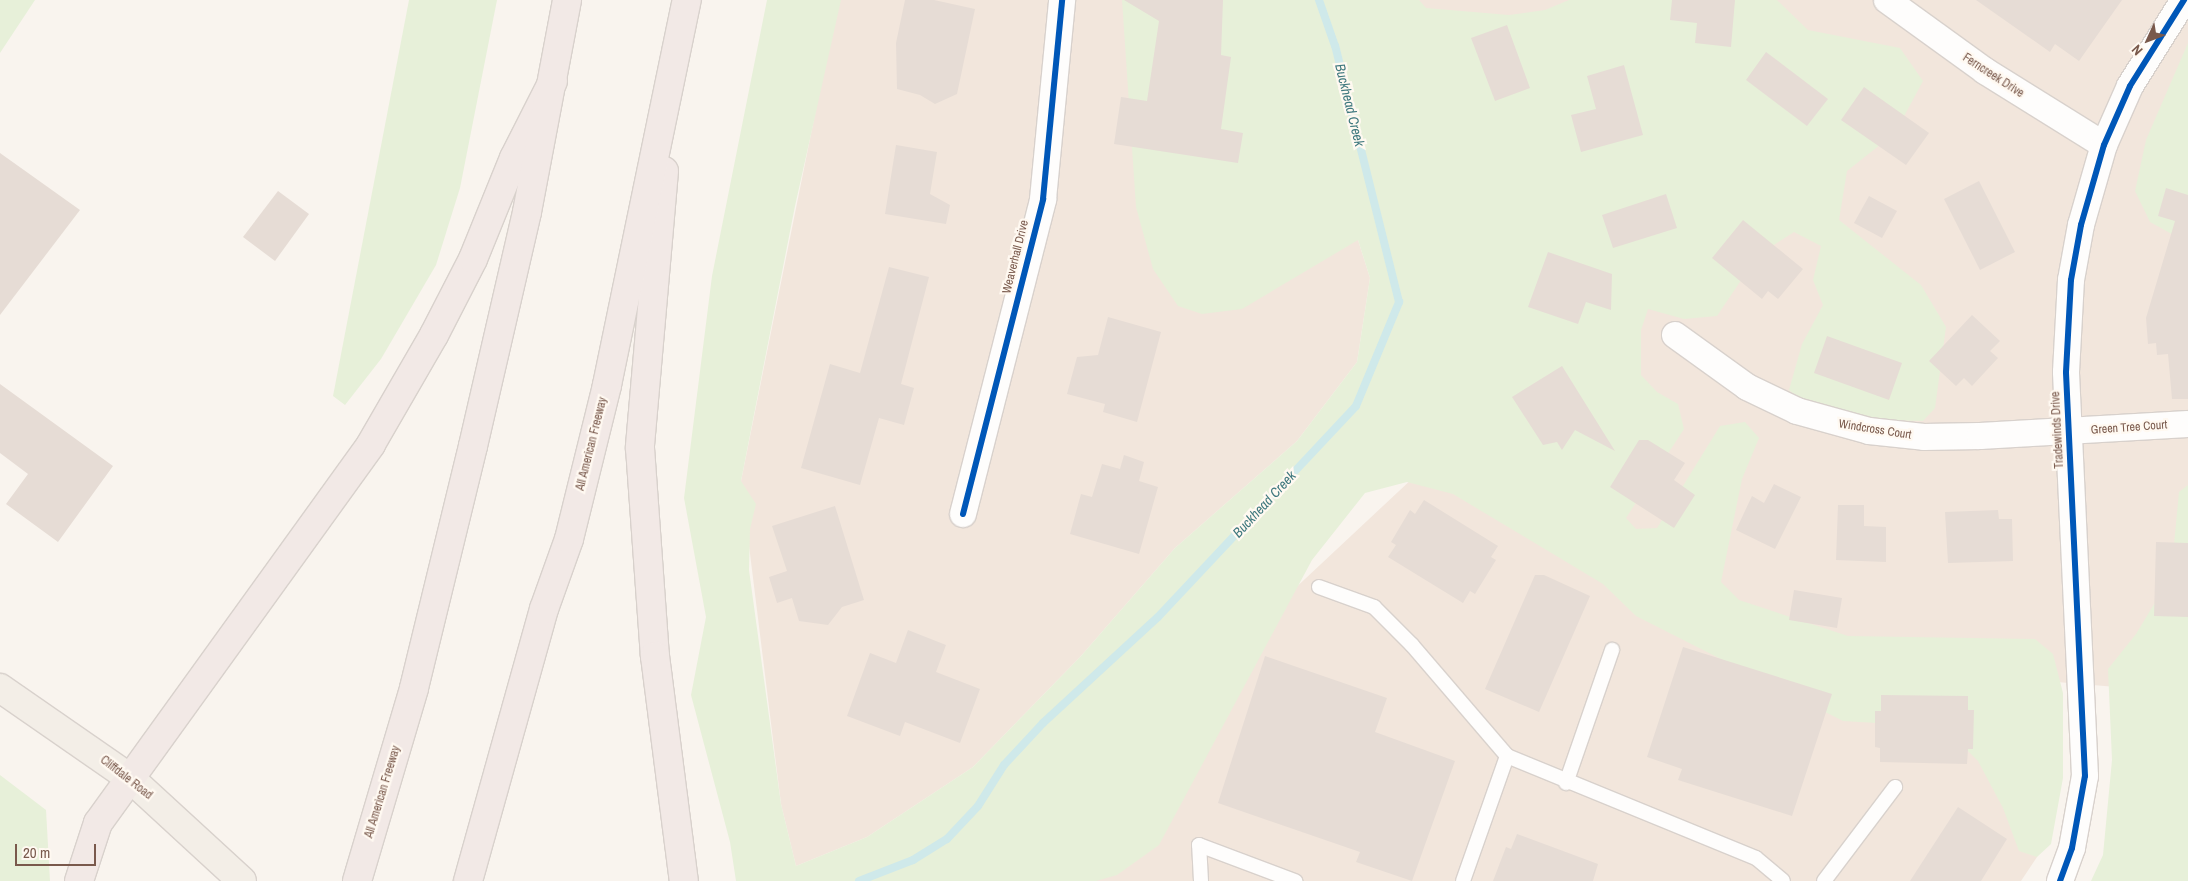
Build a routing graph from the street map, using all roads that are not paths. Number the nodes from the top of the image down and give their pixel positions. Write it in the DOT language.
graph roads {
  1 [pos="567,0"];
  2 [pos="687,0"];
  3 [pos="1062,0"];
  4 [pos="1887,0"];
  5 [pos="2184,0"];
  6 [pos="553,81"];
  7 [pos="666,114"];
  8 [pos="2104,145"];
  9 [pos="1674,335"];
  10 [pos="2188,424"];
  11 [pos="2070,432"];
  12 [pos="963,514"];
  13 [pos="1319,587"];
  14 [pos="1612,650"];
  15 [pos="0,688"];
  16 [pos="1507,756"];
  17 [pos="130,778"];
  18 [pos="1566,783"];
  19 [pos="1894,787"];
  20 [pos="236,875"];
  21 [pos="79,881"];
  22 [pos="357,881"];
  23 [pos="468,881"];
  24 [pos="684,881"];
  25 [pos="1201,881"];
  26 [pos="1295,881"];
  27 [pos="1463,881"];
  28 [pos="1783,881"];
  29 [pos="1824,881"];
  30 [pos="2060,881"];
  1 -- 6 [label="highway, All American Freeway"];
  2 -- 7 [label="highway, All American Freeway"];
  3 -- 12 [label="street, Weaverhall Drive"];
  4 -- 8 [label="street, Ferncreek Drive"];
  5 -- 8 [label="street, Tradewinds Drive"];
  6 -- 17 [label="highway"];
  6 -- 22 [label="highway, All American Freeway"];
  7 -- 23 [label="highway, All American Freeway"];
  7 -- 24 [label="highway"];
  8 -- 11 [label="street, Tradewinds Drive"];
  9 -- 11 [label="street, Windcross Court"];
  10 -- 11 [label="street, Green Tree Court"];
  11 -- 30 [label="street, Tradewinds Drive"];
  13 -- 16 [label="lane"];
  14 -- 18 [label="lane"];
  15 -- 17 [label="main road, Cliffdale Road"];
  16 -- 18 [label="lane"];
  16 -- 27 [label="lane"];
  17 -- 20 [label="main road, Cliffdale Road"];
  17 -- 21 [label="highway"];
  18 -- 28 [label="lane"];
  19 -- 29 [label="lane"];
  25 -- 26 [label="lane"];
}
